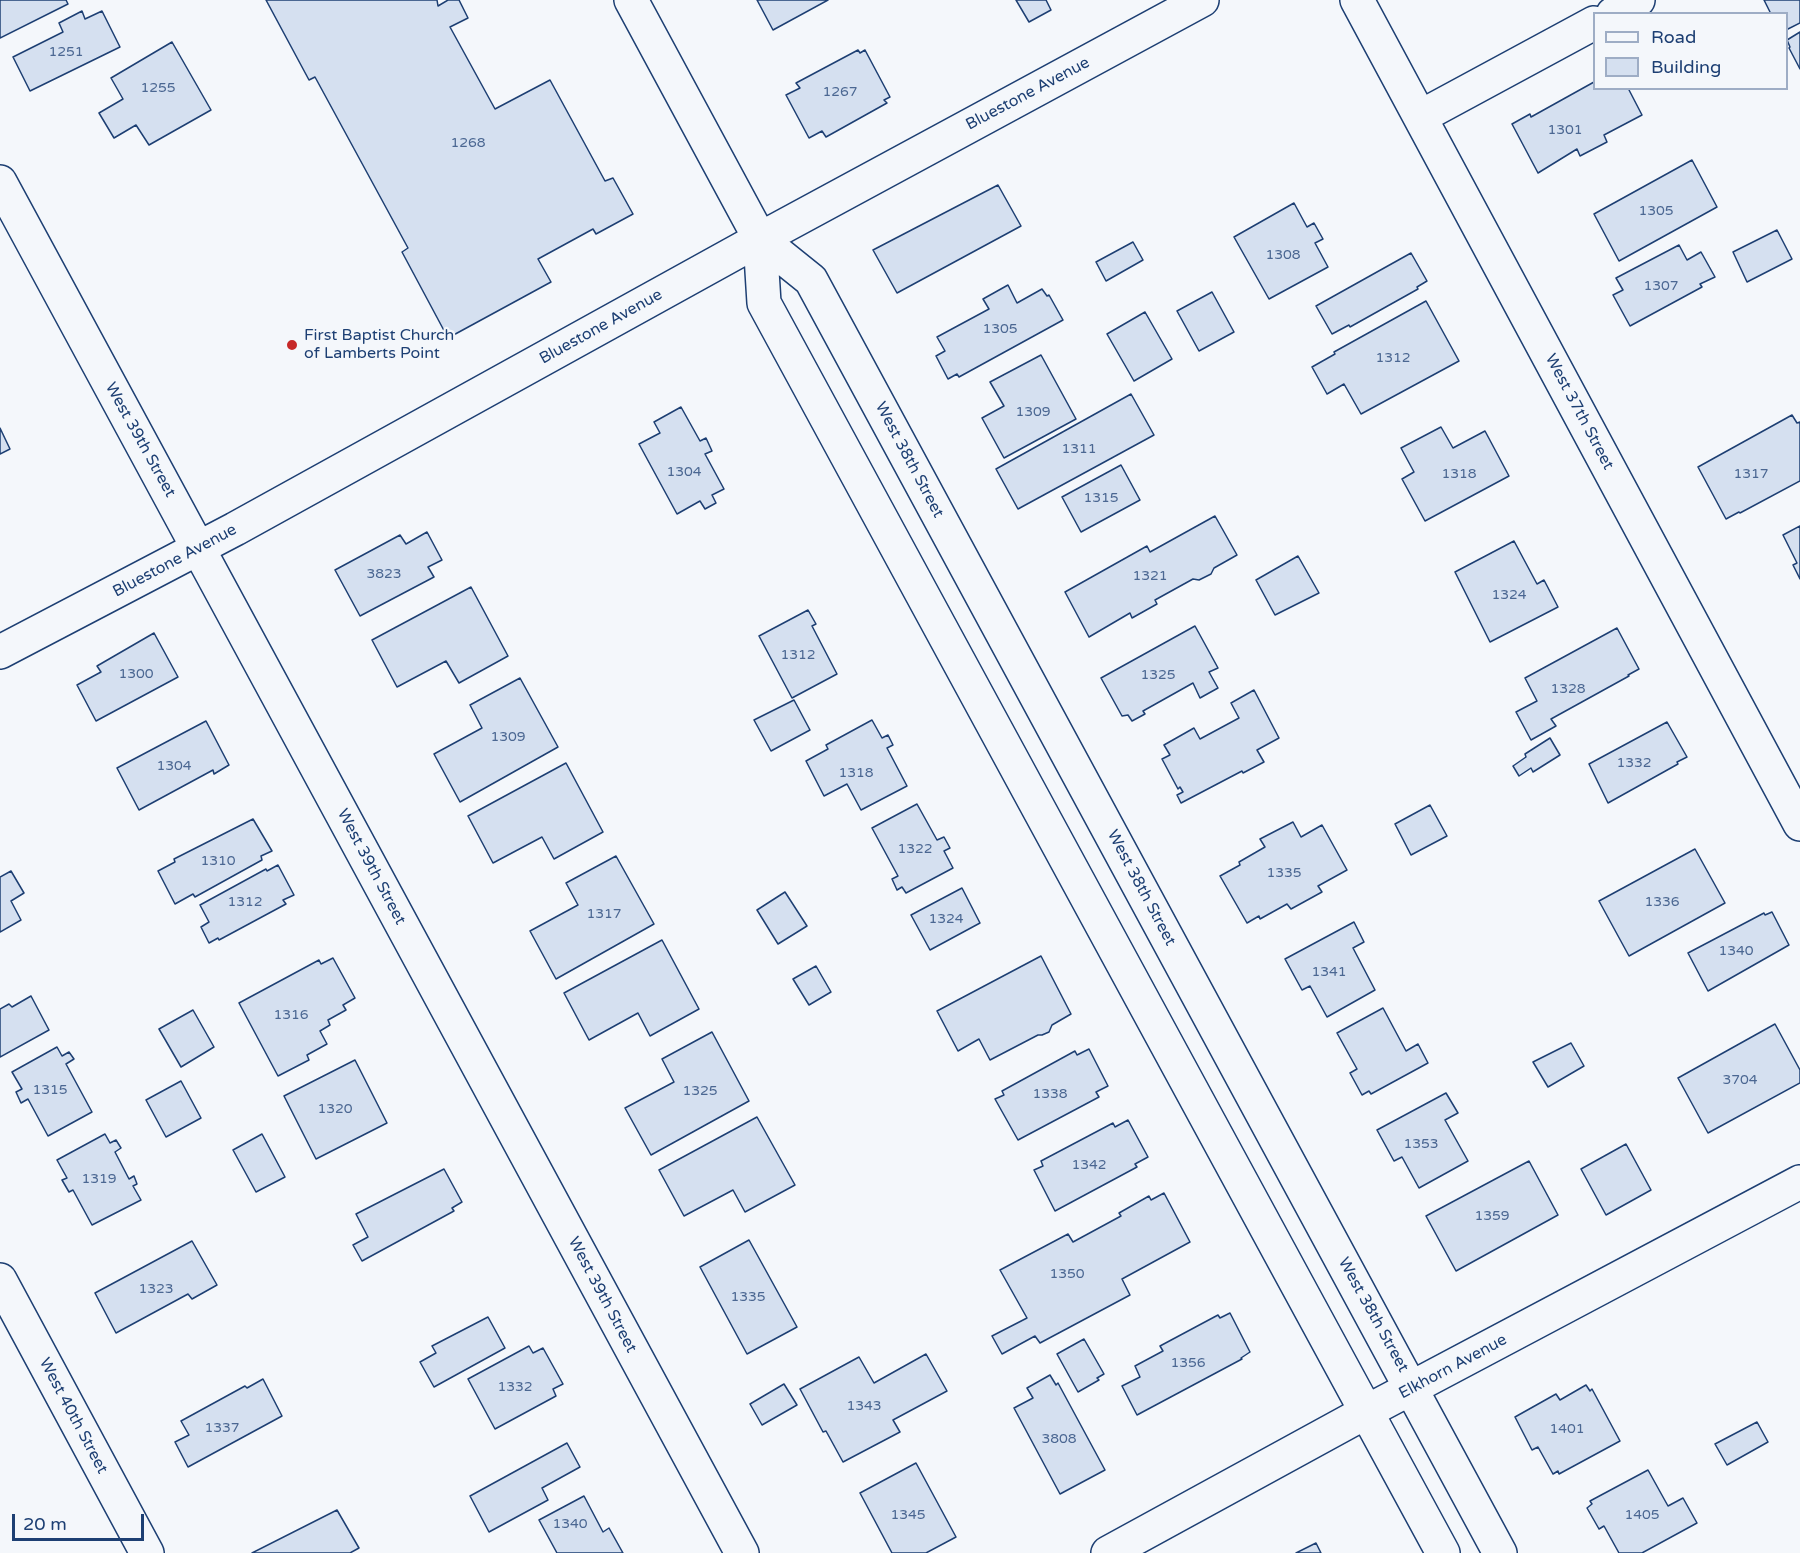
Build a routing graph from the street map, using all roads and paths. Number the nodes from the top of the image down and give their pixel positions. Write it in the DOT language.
graph roads {
  1 [pos="631,0"];
  2 [pos="1202,0"];
  3 [pos="1357,0"];
  4 [pos="1638,0"];
  5 [pos="1616,12"];
  6 [pos="1593,24"];
  7 [pos="1420,117"];
  8 [pos="0,182"];
  9 [pos="760,239"];
  10 [pos="199,549"];
  11 [pos="0,652"];
  12 [pos="1800,824"];
  13 [pos="1800,1182"];
  14 [pos="0,1280"];
  15 [pos="1413,1389"];
  16 [pos="1366,1412"];
  17 [pos="147,1553"];
  18 [pos="742,1553"];
  19 [pos="1108,1553"];
  20 [pos="1443,1553"];
  21 [pos="1500,1553"];
  1 -- 9 [label="street, West 38th Street"];
  2 -- 9 [label="street, Bluestone Avenue"];
  3 -- 7 [label="street, West 37th Street"];
  4 -- 5 [label="street"];
  6 -- 7 [label="street"];
  7 -- 12 [label="street, West 37th Street"];
  8 -- 10 [label="street, West 39th Street"];
  9 -- 10 [label="street, Bluestone Avenue"];
  9 -- 15 [label="street, West 38th Street"];
  9 -- 16 [label="street, West 38th Street"];
  10 -- 11 [label="street, Bluestone Avenue"];
  10 -- 18 [label="street, West 39th Street"];
  13 -- 15 [label="street, Elkhorn Avenue"];
  14 -- 17 [label="street, West 40th Street"];
  15 -- 16 [label="street, Elkhorn Avenue"];
  15 -- 21 [label="street, West 38th Street"];
  16 -- 19 [label="street, Elkhorn Avenue"];
  16 -- 20 [label="street, West 38th Street"];
}
